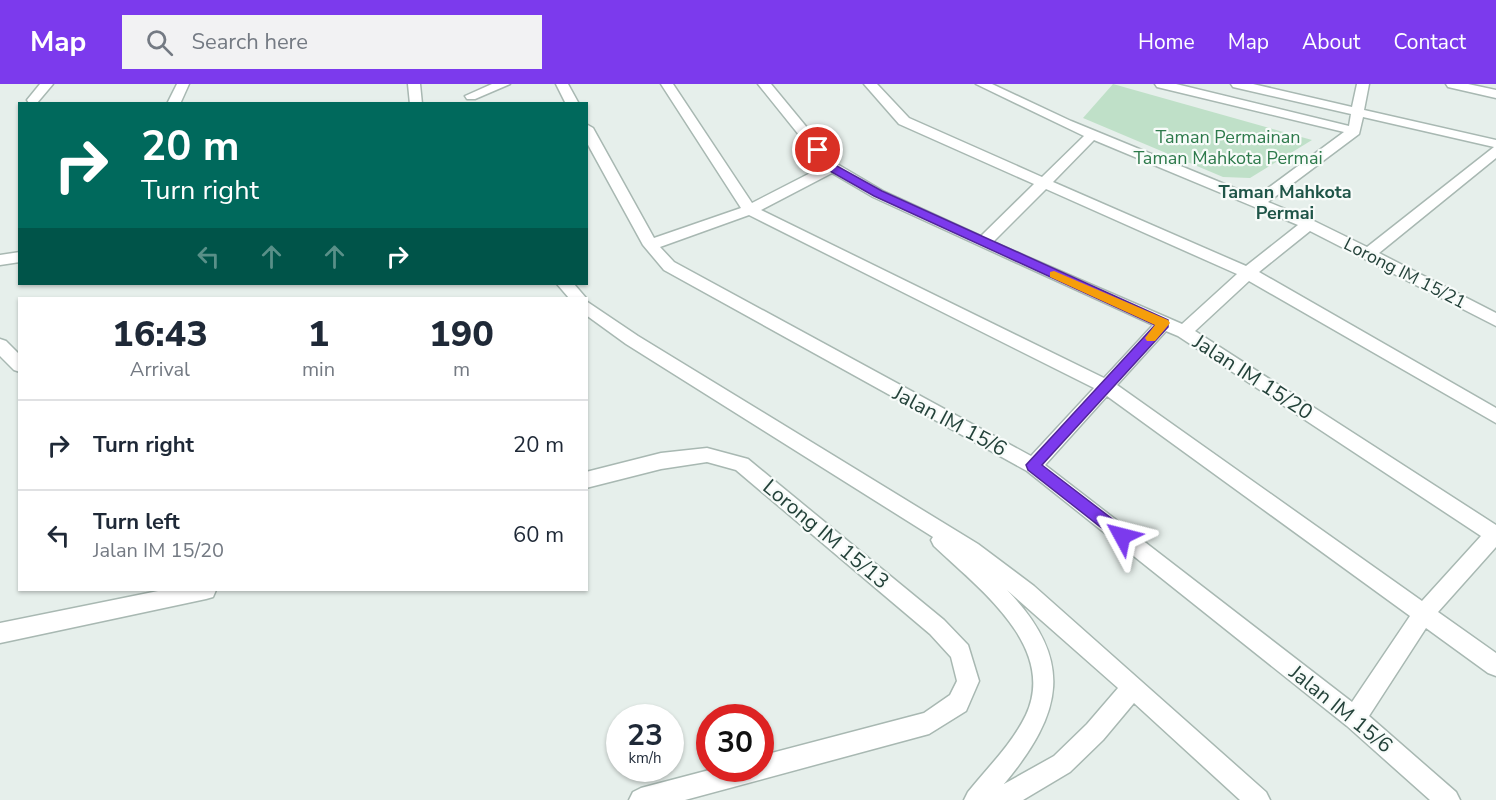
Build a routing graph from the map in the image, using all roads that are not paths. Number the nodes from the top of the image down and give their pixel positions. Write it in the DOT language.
graph roads {
  1 [pos="46,84"];
  2 [pos="183,84"];
  3 [pos="414,84"];
  4 [pos="504,84"];
  5 [pos="562,84"];
  6 [pos="667,84"];
  7 [pos="764,84"];
  8 [pos="870,84"];
  9 [pos="982,84"];
  10 [pos="1161,84"];
  11 [pos="1237,84"];
  12 [pos="1363,84"];
  13 [pos="1452,84"];
  14 [pos="471,94"];
  15 [pos="1496,94"];
  16 [pos="33,100"];
  17 [pos="174,102"];
  18 [pos="416,102"];
  19 [pos="572,102"];
  20 [pos="1359,112"];
  21 [pos="1354,131"];
  22 [pos="588,132"];
  23 [pos="1093,134"];
  24 [pos="1496,144"];
  25 [pos="1496,151"];
  26 [pos="832,167"];
  27 [pos="1046,183"];
  28 [pos="1258,202"];
  29 [pos="750,210"];
  30 [pos="1309,224"];
  31 [pos="983,243"];
  32 [pos="650,245"];
  33 [pos="1368,254"];
  34 [pos="18,257"];
  35 [pos="0,260"];
  36 [pos="1248,273"];
  37 [pos="566,285"];
  38 [pos="577,297"];
  39 [pos="588,307"];
  40 [pos="1494,317"];
  41 [pos="1164,323"];
  42 [pos="1184,332"];
  43 [pos="0,345"];
  44 [pos="18,364"];
  45 [pos="1107,387"];
  46 [pos="1496,416"];
  47 [pos="1033,465"];
  48 [pos="588,480"];
  49 [pos="917,516"];
  50 [pos="1496,534"];
  51 [pos="201,591"];
  52 [pos="1424,614"];
  53 [pos="0,633"];
  54 [pos="1496,666"];
  55 [pos="1133,687"];
  56 [pos="1355,718"];
  57 [pos="774,764"];
  58 [pos="708,782"];
  59 [pos="641,800"];
  60 [pos="976,800"];
  61 [pos="1000,800"];
  62 [pos="1257,800"];
  63 [pos="1448,800"];
  1 -- 16 [label="street"];
  2 -- 17 [label="street"];
  3 -- 18 [label="street"];
  4 -- 14 [label="street"];
  5 -- 19 [label="street"];
  6 -- 29 [label="street"];
  7 -- 26 [label="street, Jalan IM 15/20"];
  8 -- 27 [label="street"];
  9 -- 23 [label="street, Lorong IM 15/21"];
  10 -- 21 [label="street"];
  11 -- 20 [label="street"];
  12 -- 20 [label="street"];
  13 -- 15 [label="street"];
  20 -- 21 [label="street"];
  20 -- 24 [label="street"];
  21 -- 28 [label="street"];
  22 -- 32 [label="street, Jalan IM 15/6"];
  23 -- 27 [label="street"];
  23 -- 28 [label="street, Lorong IM 15/21"];
  25 -- 33 [label="street"];
  26 -- 29 [label="street"];
  26 -- 31 [label="street, Jalan IM 15/20"];
  27 -- 31 [label="street"];
  27 -- 36 [label="street"];
  28 -- 30 [label="street, Lorong IM 15/21"];
  29 -- 32 [label="street"];
  29 -- 45 [label="street"];
  30 -- 33 [label="street, Lorong IM 15/21"];
  30 -- 36 [label="street"];
  31 -- 41 [label="street, Jalan IM 15/20"];
  32 -- 47 [label="street, Jalan IM 15/6"];
  33 -- 40 [label="street, Lorong IM 15/21"];
  34 -- 35 [label="street"];
  36 -- 42 [label="street"];
  36 -- 46 [label="street"];
  37 -- 38 [label="street"];
  39 -- 49 [label="street"];
  41 -- 42 [label="street, Jalan IM 15/20"];
  41 -- 45 [label="street"];
  42 -- 50 [label="street, Jalan IM 15/20"];
  43 -- 44 [label="street"];
  45 -- 47 [label="street"];
  45 -- 52 [label="street"];
  47 -- 56 [label="street, Jalan IM 15/6"];
  48 -- 57 [label="street, Lorong IM 15/13"];
  49 -- 55 [label="street"];
  49 -- 60 [label="street"];
  50 -- 52 [label="street"];
  51 -- 53 [label="street"];
  52 -- 54 [label="street"];
  52 -- 56 [label="street"];
  55 -- 61 [label="street"];
  55 -- 62 [label="street"];
  56 -- 63 [label="street, Jalan IM 15/6"];
  58 -- 59 [label="street, Lorong IM 15/13"];
}
